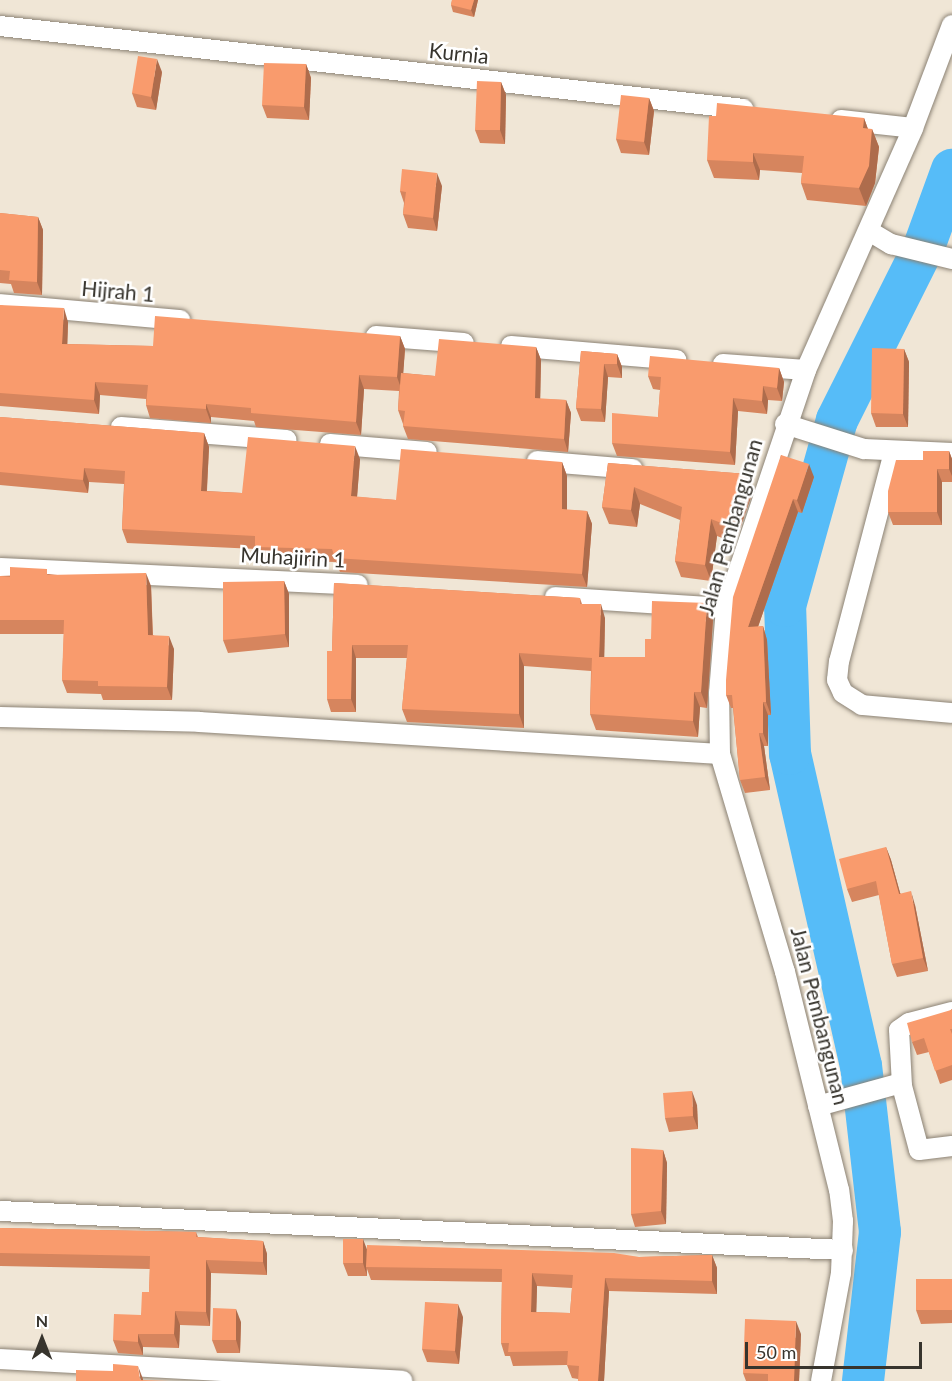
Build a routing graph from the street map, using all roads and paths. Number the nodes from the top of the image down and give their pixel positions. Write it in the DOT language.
graph roads {
  1 [pos="952,25"];
  2 [pos="0,26"];
  3 [pos="759,111"];
  4 [pos="818,118"];
  5 [pos="913,128"];
  6 [pos="869,231"];
  7 [pos="947,258"];
  8 [pos="0,304"];
  9 [pos="203,322"];
  10 [pos="357,334"];
  11 [pos="806,370"];
  12 [pos="785,424"];
  13 [pos="103,426"];
  14 [pos="894,452"];
  15 [pos="446,453"];
  16 [pos="952,453"];
  17 [pos="517,459"];
  18 [pos="648,470"];
  19 [pos="743,478"];
  20 [pos="767,480"];
  21 [pos="0,568"];
  22 [pos="382,586"];
  23 [pos="531,595"];
  24 [pos="726,608"];
  25 [pos="952,713"];
  26 [pos="0,717"];
  27 [pos="720,754"];
  28 [pos="952,1012"];
  29 [pos="902,1086"];
  30 [pos="828,1102"];
  31 [pos="952,1146"];
  32 [pos="0,1211"];
  33 [pos="843,1250"];
  34 [pos="0,1359"];
  35 [pos="402,1381"];
  36 [pos="821,1381"];
  1 -- 5 [label="street, Jalan Pembangunan"];
  2 -- 3 [label="street, Kurnia"];
  4 -- 5 [label="street"];
  5 -- 6 [label="street, Jalan Pembangunan"];
  6 -- 7 [label="street"];
  6 -- 11 [label="street, Jalan Pembangunan"];
  8 -- 9 [label="street, Hijrah 1"];
  10 -- 11 [label="street"];
  11 -- 12 [label="street, Jalan Pembangunan"];
  12 -- 14 [label="street"];
  12 -- 20 [label="street, Jalan Pembangunan"];
  13 -- 15 [label="street"];
  14 -- 16 [label="street"];
  14 -- 25 [label="street"];
  17 -- 18 [label="street"];
  19 -- 20 [label="street"];
  20 -- 24 [label="street, Jalan Pembangunan"];
  21 -- 22 [label="street, Muhajirin 1"];
  23 -- 24 [label="street"];
  24 -- 27 [label="street, Jalan Pembangunan"];
  26 -- 27 [label="street"];
  27 -- 30 [label="street, Jalan Pembangunan"];
  28 -- 29 [label="street"];
  29 -- 30 [label="street"];
  29 -- 31 [label="street"];
  30 -- 33 [label="street, Jalan Pembangunan"];
  32 -- 33 [label="street"];
  33 -- 36 [label="street, Jalan Pembangunan"];
  34 -- 35 [label="street"];
}
